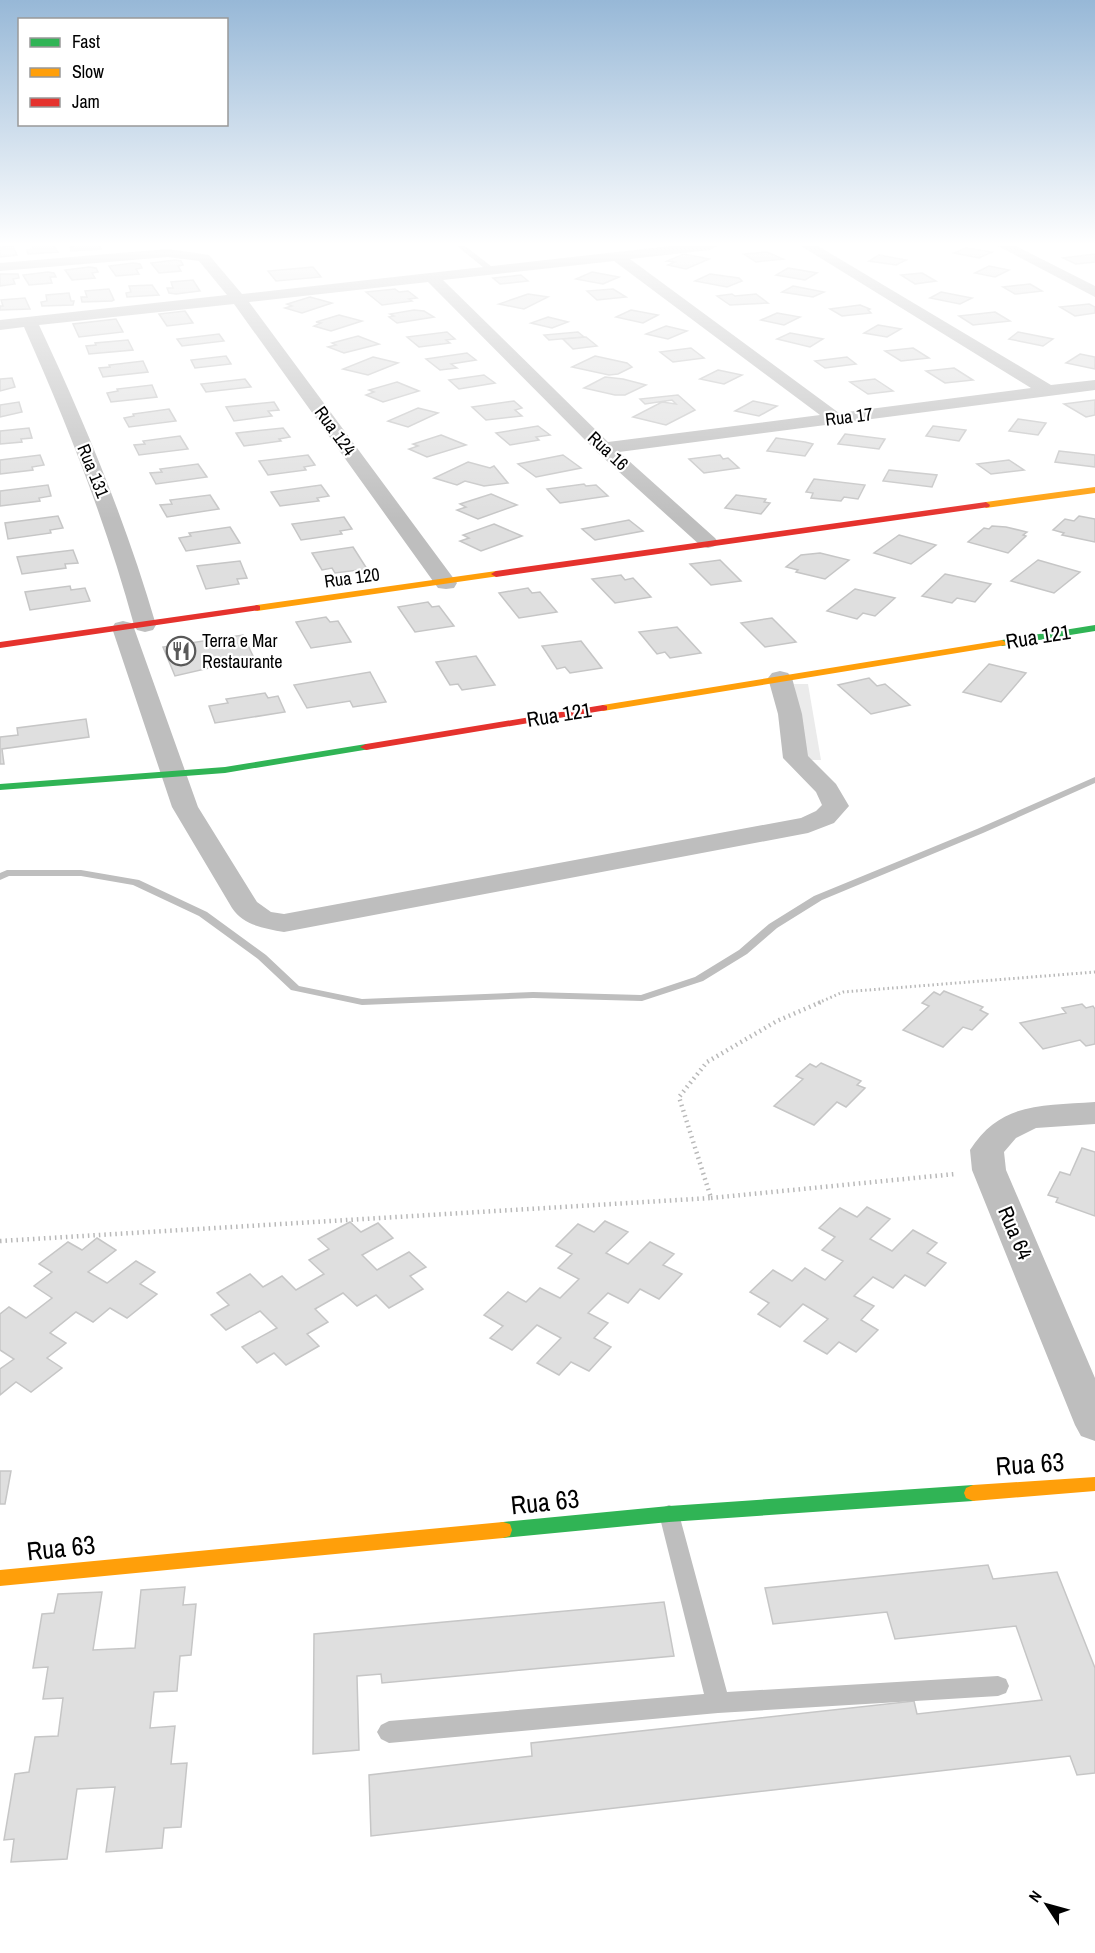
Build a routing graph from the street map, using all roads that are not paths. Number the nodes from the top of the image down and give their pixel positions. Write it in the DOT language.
graph roads {
  1 [pos="37,337"];
  2 [pos="265,337"];
  3 [pos="492,337"];
  4 [pos="726,337"];
  5 [pos="959,337"];
  6 [pos="1095,386"];
  7 [pos="1048,391"];
  8 [pos="835,418"];
  9 [pos="604,448"];
  10 [pos="1095,490"];
  11 [pos="708,542"];
  12 [pos="446,583"];
  13 [pos="134,626"];
  14 [pos="1095,627"];
  15 [pos="0,645"];
  16 [pos="780,678"];
  17 [pos="175,774"];
  18 [pos="0,787"];
  19 [pos="1095,1113"];
  20 [pos="1095,1425"];
  21 [pos="1095,1484"];
  22 [pos="669,1514"];
  23 [pos="0,1578"];
  24 [pos="998,1686"];
  25 [pos="718,1703"];
  26 [pos="389,1732"];
  1 -- 13 [label="street, Rua 131"];
  2 -- 12 [label="street, Rua 124"];
  3 -- 9 [label="street, Rua 16"];
  4 -- 8 [label="street"];
  5 -- 7 [label="street"];
  6 -- 7 [label="street, Rua 17"];
  7 -- 8 [label="street, Rua 17"];
  8 -- 9 [label="street, Rua 17"];
  9 -- 11 [label="street, Rua 16"];
  10 -- 11 [label="street"];
  11 -- 12 [label="street, Rua 120"];
  12 -- 13 [label="street, Rua 120"];
  13 -- 15 [label="street, Rua 120"];
  13 -- 17 [label="street"];
  14 -- 16 [label="street, Rua 121"];
  16 -- 17 [label="street, Rua 121"];
  16 -- 17 [label="street"];
  17 -- 18 [label="street, Rua 121"];
  19 -- 20 [label="street, Rua 64"];
  21 -- 22 [label="street, Rua 63"];
  22 -- 23 [label="street, Rua 63"];
  22 -- 25 [label="lane"];
  24 -- 25 [label="lane"];
  25 -- 26 [label="lane"];
}
